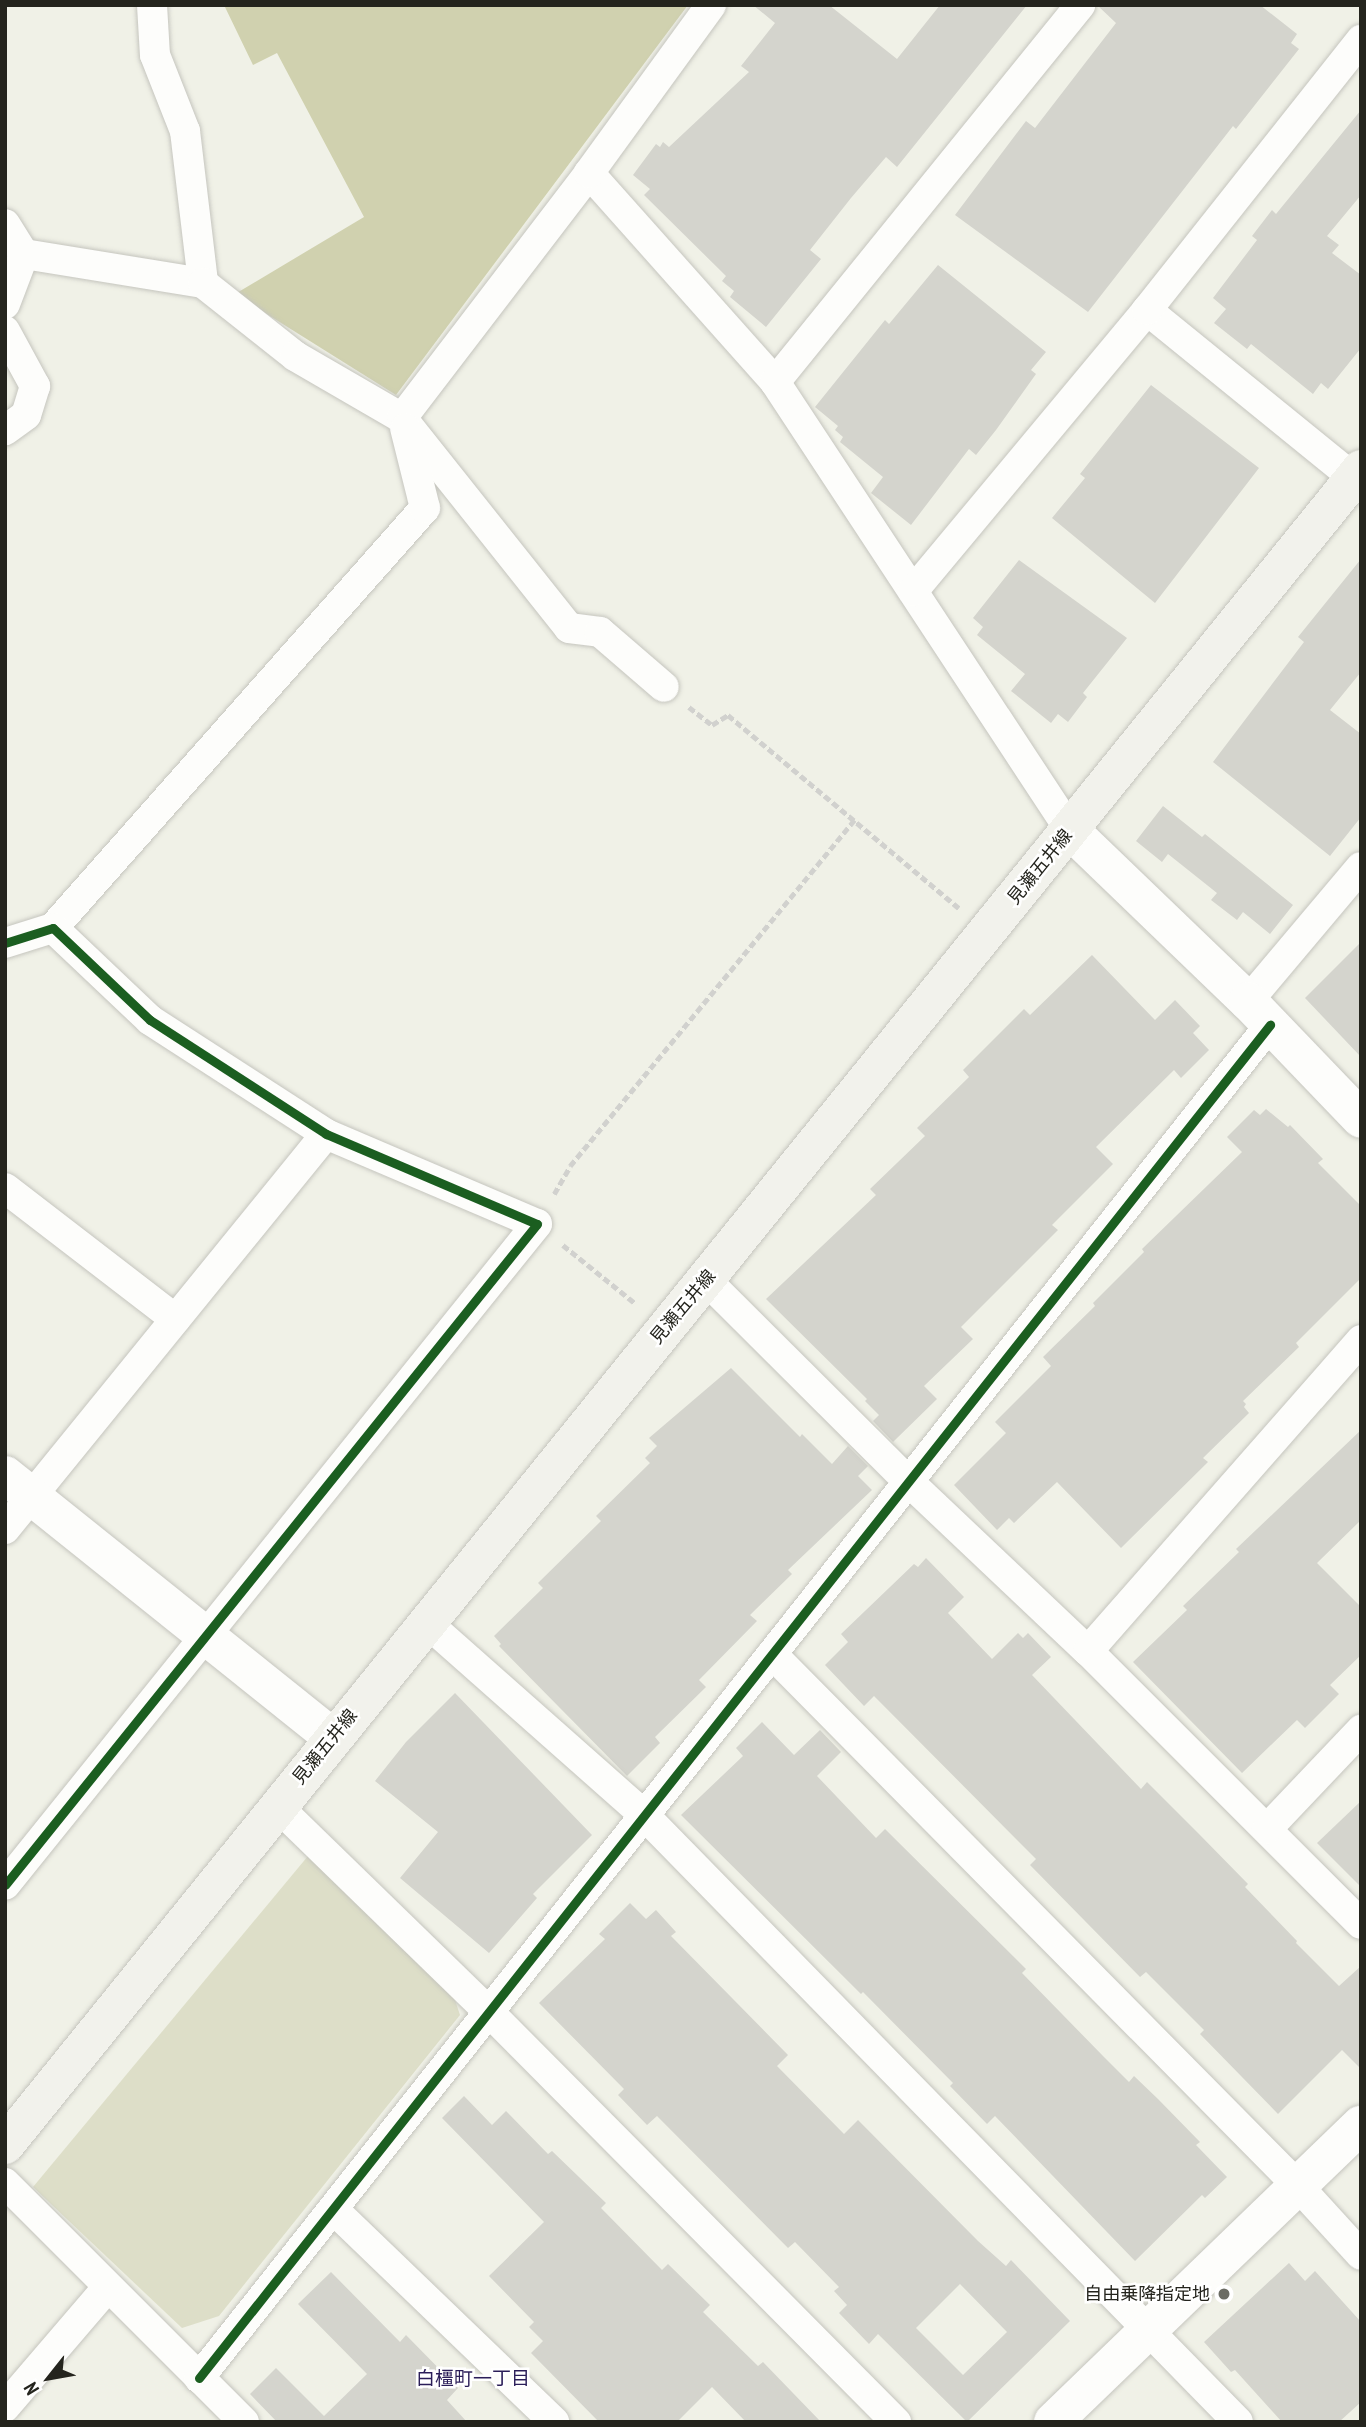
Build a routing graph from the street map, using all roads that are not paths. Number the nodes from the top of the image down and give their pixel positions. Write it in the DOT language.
graph roads {
  1 [pos="152,5"];
  2 [pos="710,5"];
  3 [pos="1080,5"];
  4 [pos="1361,40"];
  5 [pos="589,173"];
  6 [pos="5,224"];
  7 [pos="24,254"];
  8 [pos="203,283"];
  9 [pos="5,304"];
  10 [pos="1147,310"];
  11 [pos="5,331"];
  12 [pos="775,382"];
  13 [pos="402,418"];
  14 [pos="5,430"];
  15 [pos="1357,474"];
  16 [pos="913,591"];
  17 [pos="664,687"];
  18 [pos="1070,830"];
  19 [pos="1361,867"];
  20 [pos="52,928"];
  21 [pos="5,943"];
  22 [pos="1259,1013"];
  23 [pos="1361,1119"];
  24 [pos="326,1134"];
  25 [pos="5,1188"];
  26 [pos="706,1280"];
  27 [pos="176,1319"];
  28 [pos="1361,1340"];
  29 [pos="909,1482"];
  30 [pos="18,1486"];
  31 [pos="5,1530"];
  32 [pos="426,1622"];
  33 [pos="205,1635"];
  34 [pos="1088,1651"];
  35 [pos="772,1654"];
  36 [pos="1361,1730"];
  37 [pos="332,1737"];
  38 [pos="276,1806"];
  39 [pos="644,1815"];
  40 [pos="1267,1829"];
  41 [pos="5,1885"];
  42 [pos="1361,1924"];
  43 [pos="489,2012"];
  44 [pos="1361,2125"];
  45 [pos="5,2145"];
  46 [pos="5,2183"];
  47 [pos="1298,2186"];
  48 [pos="333,2209"];
  49 [pos="1361,2255"];
  50 [pos="107,2288"];
  51 [pos="1148,2330"];
  52 [pos="199,2378"];
  53 [pos="5,2407"];
  54 [pos="244,2422"];
  55 [pos="554,2422"];
  56 [pos="896,2422"];
  57 [pos="1053,2422"];
  58 [pos="1238,2422"];
  1 -- 8 [label="street"];
  2 -- 5 [label="street"];
  3 -- 12 [label="street"];
  4 -- 10 [label="street"];
  5 -- 12 [label="street"];
  5 -- 13 [label="street"];
  6 -- 7 [label="street"];
  7 -- 8 [label="street"];
  7 -- 9 [label="street"];
  8 -- 13 [label="street"];
  10 -- 15 [label="street"];
  10 -- 16 [label="street"];
  11 -- 14 [label="street"];
  12 -- 16 [label="street"];
  13 -- 17 [label="street"];
  13 -- 20 [label="street"];
  15 -- 18 [label="main road, 見瀬五井線"];
  16 -- 18 [label="street"];
  18 -- 22 [label="street"];
  18 -- 26 [label="main road, 見瀬五井線"];
  19 -- 22 [label="street"];
  20 -- 21 [label="street"];
  20 -- 24 [label="street"];
  22 -- 23 [label="street"];
  22 -- 29 [label="street"];
  24 -- 27 [label="street"];
  24 -- 33 [label="street"];
  25 -- 27 [label="street"];
  26 -- 29 [label="street"];
  26 -- 32 [label="main road, 見瀬五井線"];
  27 -- 30 [label="street"];
  28 -- 34 [label="street"];
  29 -- 34 [label="street"];
  29 -- 35 [label="street"];
  30 -- 31 [label="street"];
  30 -- 33 [label="street"];
  32 -- 37 [label="main road, 見瀬五井線"];
  32 -- 39 [label="street"];
  33 -- 37 [label="street"];
  33 -- 41 [label="street"];
  34 -- 40 [label="street"];
  35 -- 39 [label="street"];
  35 -- 47 [label="street"];
  36 -- 40 [label="street"];
  37 -- 38 [label="main road, 見瀬五井線"];
  38 -- 43 [label="street"];
  38 -- 45 [label="main road, 見瀬五井線"];
  39 -- 43 [label="street"];
  39 -- 51 [label="street"];
  40 -- 42 [label="street"];
  43 -- 48 [label="street"];
  43 -- 56 [label="street"];
  44 -- 47 [label="street"];
  46 -- 50 [label="street"];
  47 -- 49 [label="street"];
  47 -- 51 [label="street"];
  48 -- 52 [label="street"];
  48 -- 55 [label="street"];
  50 -- 52 [label="street"];
  50 -- 53 [label="street"];
  51 -- 57 [label="street"];
  51 -- 58 [label="street"];
  52 -- 54 [label="street"];
}
